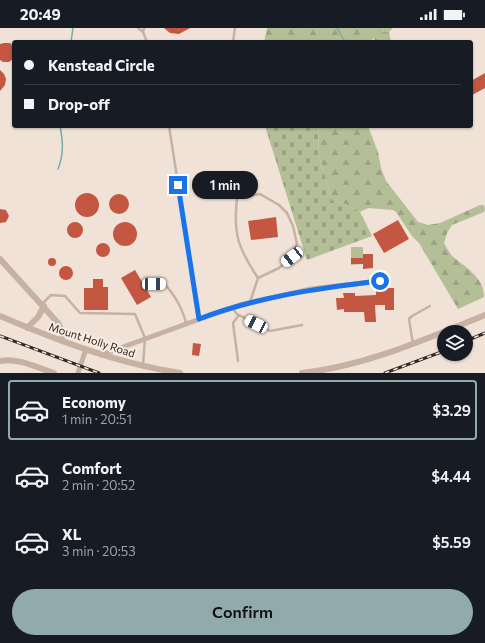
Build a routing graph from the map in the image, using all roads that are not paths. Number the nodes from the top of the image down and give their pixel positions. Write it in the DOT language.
graph roads {
  1 [pos="138,28"];
  2 [pos="144,28"];
  3 [pos="235,28"];
  4 [pos="143,32"];
  5 [pos="146,40"];
  6 [pos="234,40"];
  7 [pos="169,128"];
  8 [pos="0,258"];
  9 [pos="258,278"];
  10 [pos="380,281"];
  11 [pos="154,284"];
  12 [pos="250,303"];
  13 [pos="43,305"];
  14 [pos="430,306"];
  15 [pos="231,308"];
  16 [pos="240,315"];
  17 [pos="485,315"];
  18 [pos="0,316"];
  19 [pos="199,319"];
  20 [pos="186,324"];
  21 [pos="302,325"];
  22 [pos="27,328"];
  23 [pos="145,338"];
  24 [pos="62,341"];
  25 [pos="413,344"];
  26 [pos="86,350"];
  27 [pos="101,355"];
  28 [pos="0,361"];
  29 [pos="238,361"];
  30 [pos="143,367"];
  31 [pos="54,373"];
  32 [pos="78,373"];
  33 [pos="180,373"];
  34 [pos="302,373"];
  1 -- 4 [label="lane"];
  2 -- 4 [label="lane"];
  3 -- 6 [label="lane"];
  4 -- 5 [label="lane"];
  7 -- 19 [label="lane"];
  8 -- 13 [label="street"];
  9 -- 9 [label="lane"];
  9 -- 12 [label="lane"];
  10 -- 12 [label="street"];
  11 -- 20 [label="lane"];
  12 -- 15 [label="street"];
  13 -- 22 [label="street"];
  13 -- 23 [label="lane"];
  13 -- 24 [label="street"];
  14 -- 25 [label="lane"];
  15 -- 16 [label="lane"];
  15 -- 19 [label="street"];
  16 -- 21 [label="lane"];
  16 -- 29 [label="lane"];
  17 -- 25 [label="street"];
  18 -- 22 [label="street, Mount Holly Road"];
  19 -- 20 [label="street"];
  20 -- 23 [label="street"];
  22 -- 24 [label="street, Mount Holly Road"];
  23 -- 27 [label="street"];
  23 -- 30 [label="lane"];
  24 -- 26 [label="street, Mount Holly Road"];
  25 -- 34 [label="street"];
  26 -- 27 [label="street, Mount Holly Road"];
  26 -- 32 [label="street"];
  27 -- 30 [label="street, Mount Holly Road"];
  28 -- 31 [label="street"];
  30 -- 33 [label="street, Mount Holly Road"];
}
